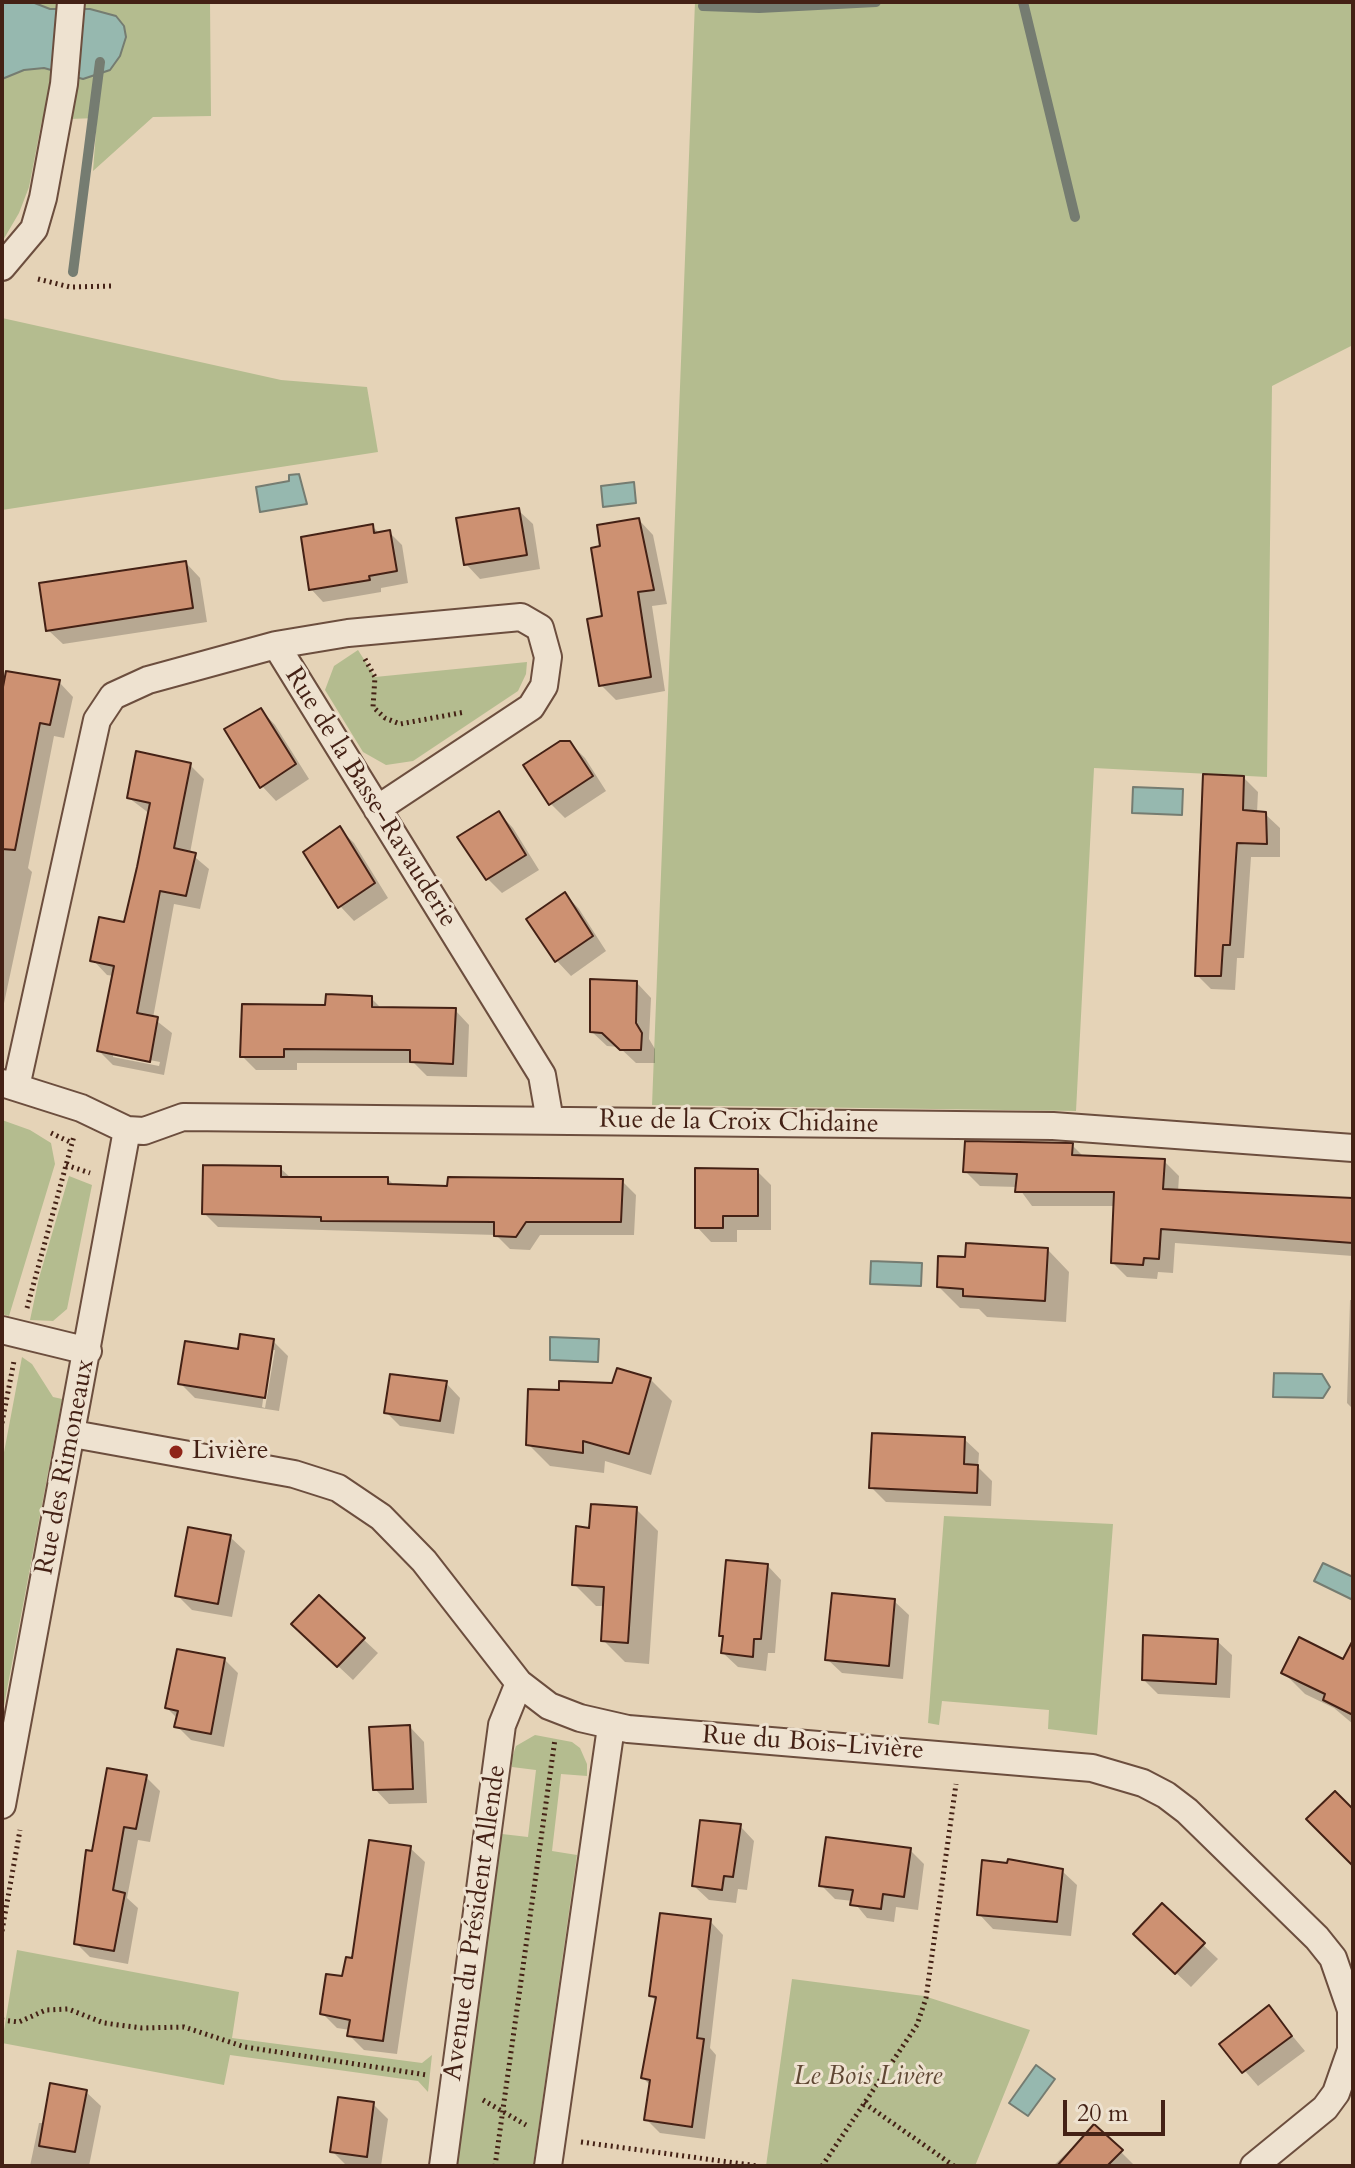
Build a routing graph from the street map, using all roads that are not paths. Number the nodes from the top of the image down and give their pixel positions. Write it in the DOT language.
graph roads {
  1 [pos="71,2"];
  2 [pos="2,267"];
  3 [pos="276,645"];
  4 [pos="377,809"];
  5 [pos="9,1085"];
  6 [pos="550,1121"];
  7 [pos="127,1130"];
  8 [pos="1353,1148"];
  9 [pos="10,1333"];
  10 [pos="88,1351"];
  11 [pos="73,1434"];
  12 [pos="519,1683"];
  13 [pos="611,1727"];
  14 [pos="2,1805"];
  15 [pos="443,2166"];
  16 [pos="548,2166"];
  17 [pos="1254,2166"];
  1 -- 2 [label="street"];
  3 -- 4 [label="street, Rue de la Basse-Ravauderie"];
  3 -- 4 [label="street"];
  3 -- 5 [label="street, Rue de la Basse-Ravauderie"];
  4 -- 6 [label="street, Rue de la Basse-Ravauderie"];
  5 -- 7 [label="street"];
  6 -- 7 [label="street, Rue de la Croix Chidaine"];
  6 -- 8 [label="street, Rue de la Croix Chidaine"];
  7 -- 10 [label="street, Rue des Rimoneaux"];
  9 -- 10 [label="street"];
  10 -- 11 [label="street, Rue des Rimoneaux"];
  11 -- 12 [label="street, Rue du Bois-Livière"];
  11 -- 14 [label="street, Rue des Rimoneaux"];
  12 -- 13 [label="street, Rue du Bois-Livière"];
  12 -- 15 [label="street, Avenue du Président Allende"];
  13 -- 16 [label="street"];
  13 -- 17 [label="street, Rue du Bois-Livière"];
}
